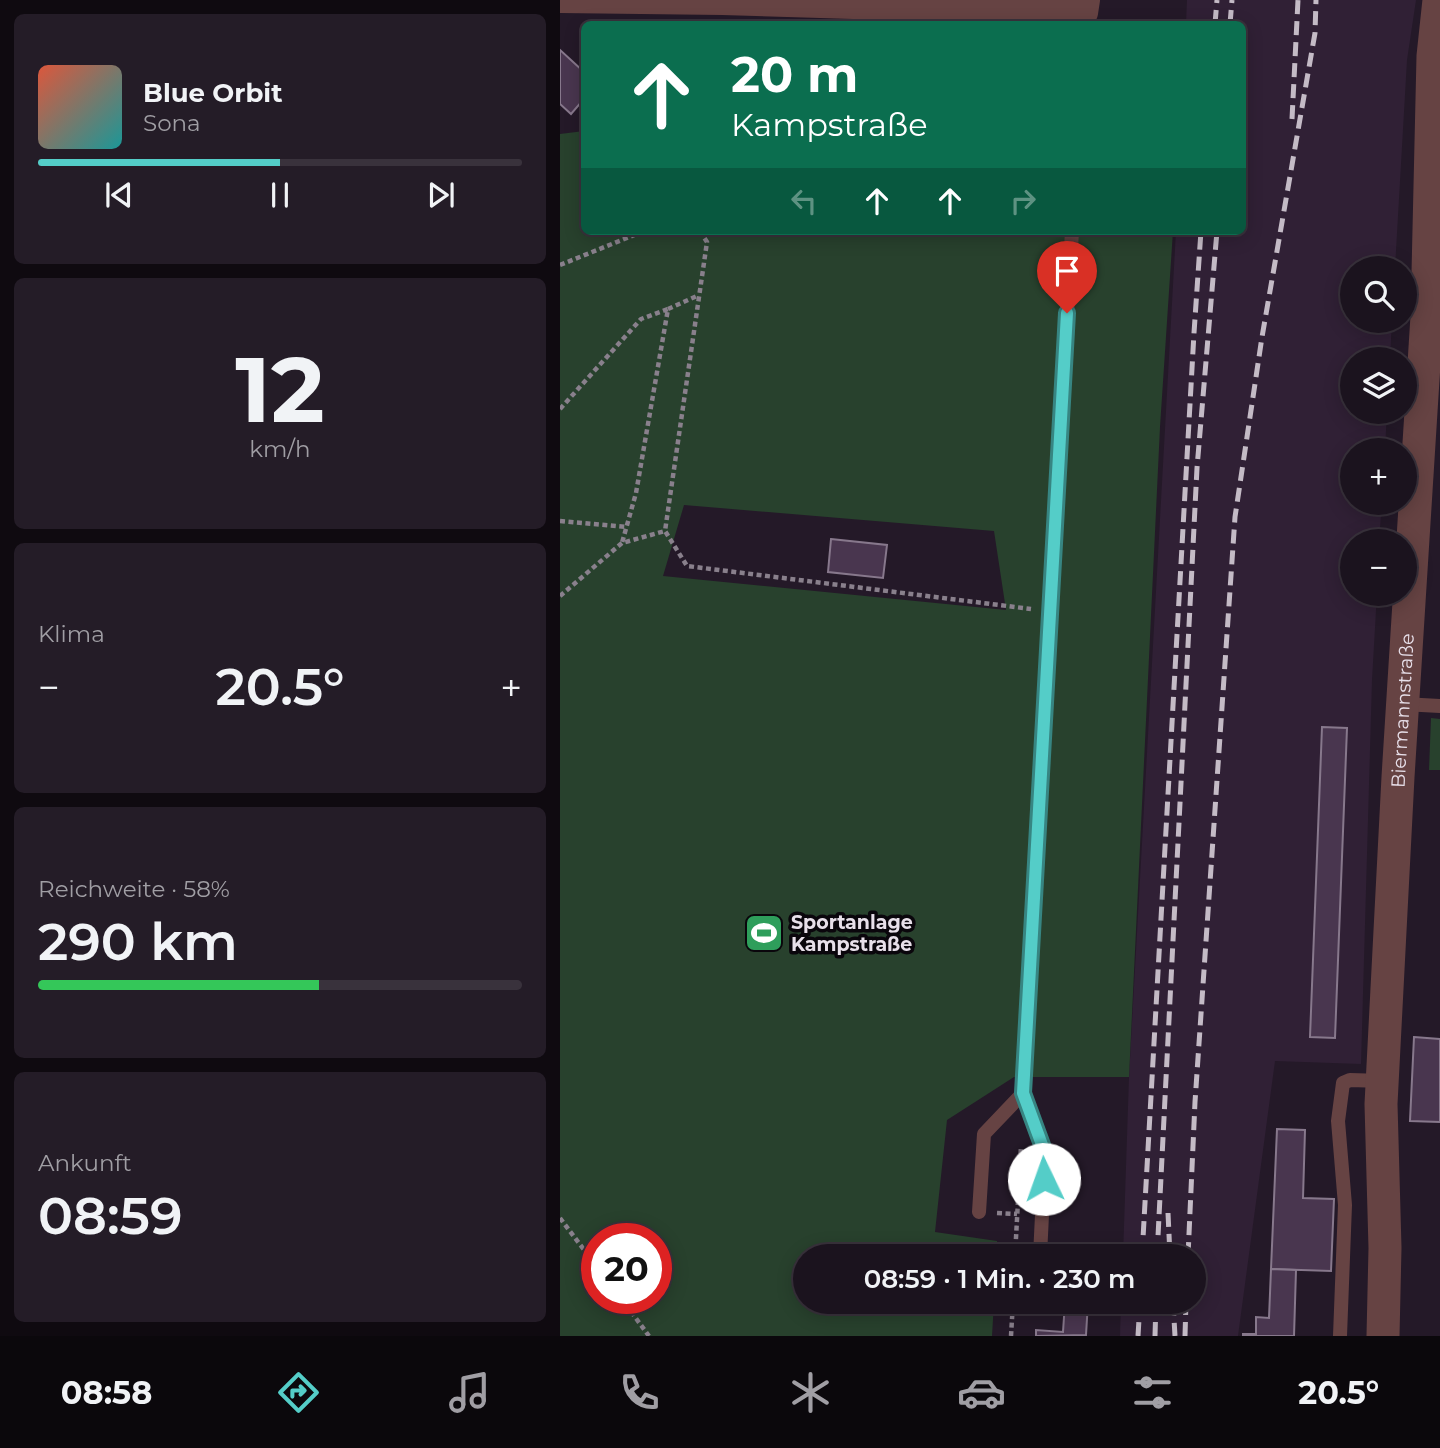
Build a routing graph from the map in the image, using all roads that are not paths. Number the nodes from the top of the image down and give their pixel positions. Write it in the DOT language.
graph roads {
  1 [pos="560,0"];
  2 [pos="1440,0"];
  3 [pos="1085,12"];
  4 [pos="1072,235"];
  5 [pos="1433,317"];
  6 [pos="1403,704"];
  7 [pos="1440,706"];
  8 [pos="1382,1081"];
  9 [pos="1023,1093"];
  10 [pos="979,1212"];
  11 [pos="1041,1244"];
  12 [pos="1340,1336"];
  13 [pos="1383,1336"];
  1 -- 3 [label="street"];
  2 -- 5 [label="street, Biermannstraße"];
  4 -- 9 [label="lane"];
  5 -- 6 [label="street, Biermannstraße"];
  6 -- 7 [label="lane"];
  6 -- 8 [label="street, Biermannstraße"];
  8 -- 12 [label="lane"];
  8 -- 13 [label="street, Biermannstraße"];
  9 -- 10 [label="lane"];
  9 -- 11 [label="lane"];
}
